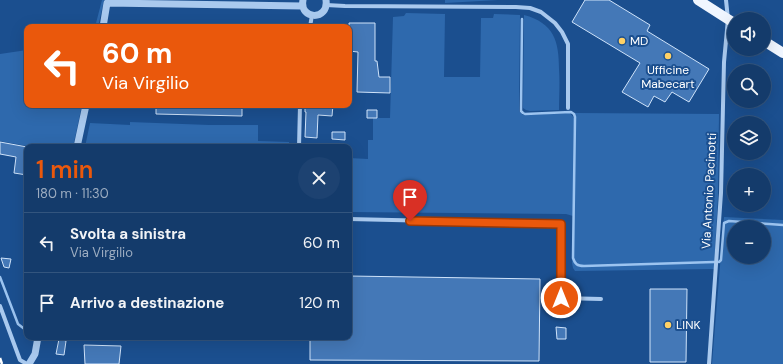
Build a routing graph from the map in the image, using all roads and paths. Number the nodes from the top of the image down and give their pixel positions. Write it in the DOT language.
graph roads {
  1 [pos="698,0"];
  2 [pos="726,0"];
  3 [pos="108,2"];
  4 [pos="326,2"];
  5 [pos="303,3"];
  6 [pos="729,12"];
  7 [pos="312,15"];
  8 [pos="727,18"];
  9 [pos="103,24"];
  10 [pos="310,24"];
  11 [pos="727,44"];
  12 [pos="771,45"];
  13 [pos="783,53"];
  14 [pos="85,108"];
  15 [pos="300,108"];
  16 [pos="568,108"];
  17 [pos="78,144"];
  18 [pos="300,144"];
  19 [pos="352,219"];
  20 [pos="601,298"];
  21 [pos="0,306"];
  22 [pos="37,340"];
  23 [pos="28,364"];
  24 [pos="709,364"];
  1 -- 8 [label="main road"];
  2 -- 6 [label="street, Via Antonio Pacinotti"];
  3 -- 5 [label="street"];
  3 -- 9 [label="street"];
  4 -- 7 [label="street"];
  4 -- 16 [label="street"];
  5 -- 7 [label="street"];
  7 -- 10 [label="street"];
  11 -- 24 [label="street, Via Antonio Pacinotti"];
  12 -- 13 [label="main road"];
  14 -- 17 [label="street"];
  15 -- 18 [label="street"];
  19 -- 20 [label="street"];
  21 -- 23 [label="street"];
  22 -- 23 [label="street"];
}
